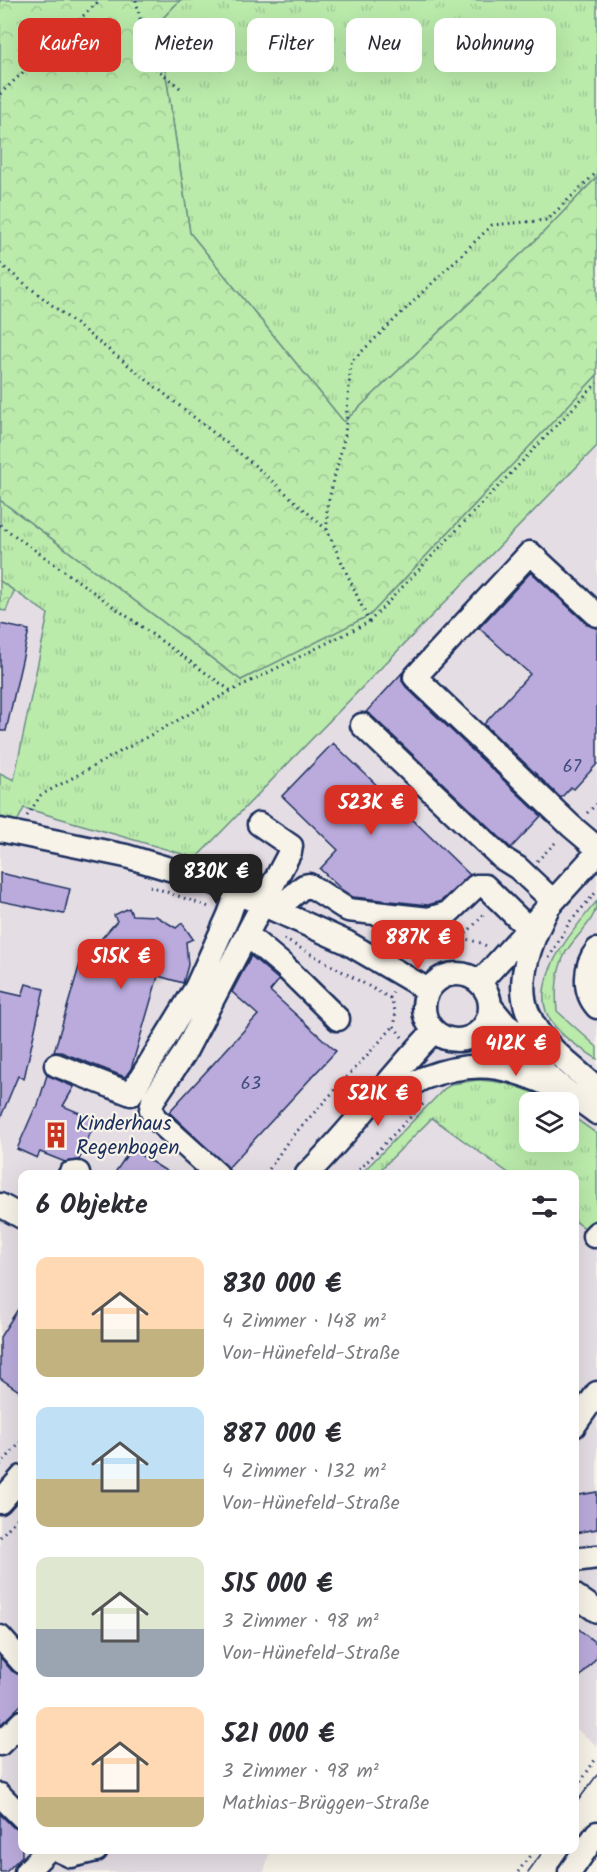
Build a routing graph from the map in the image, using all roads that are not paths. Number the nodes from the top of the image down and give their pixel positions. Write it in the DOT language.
graph roads {
  1 [pos="597,615"];
  2 [pos="362,725"];
  3 [pos="259,824"];
  4 [pos="8,831"];
  5 [pos="597,848"];
  6 [pos="597,853"];
  7 [pos="237,892"];
  8 [pos="551,904"];
  9 [pos="269,907"];
  10 [pos="529,928"];
  11 [pos="247,935"];
  12 [pos="597,950"];
  13 [pos="480,982"];
  14 [pos="428,990"];
  15 [pos="491,1007"];
  16 [pos="597,1007"];
  17 [pos="338,1019"];
  18 [pos="434,1031"];
  19 [pos="471,1037"];
  20 [pos="56,1065"];
  21 [pos="597,1088"];
  22 [pos="566,1092"];
  23 [pos="567,1092"];
  24 [pos="374,1101"];
  25 [pos="579,1101"];
  26 [pos="597,1113"];
  27 [pos="213,1170"];
  28 [pos="311,1170"];
  29 [pos="0,1205"];
  30 [pos="18,1215"];
  31 [pos="597,1393"];
  32 [pos="579,1419"];
  33 [pos="18,1482"];
  34 [pos="0,1502"];
  35 [pos="597,1557"];
  36 [pos="579,1559"];
  37 [pos="579,1598"];
  38 [pos="597,1611"];
  39 [pos="0,1637"];
  40 [pos="18,1657"];
  41 [pos="18,1726"];
  42 [pos="0,1744"];
  43 [pos="0,1795"];
  44 [pos="18,1813"];
  45 [pos="597,1833"];
  46 [pos="44,1854"];
  47 [pos="26,1872"];
  48 [pos="570,1872"];
  1 -- 5 [label="street"];
  2 -- 8 [label="street"];
  3 -- 9 [label="street"];
  4 -- 7 [label="street"];
  6 -- 8 [label="street"];
  7 -- 9 [label="street"];
  7 -- 20 [label="street"];
  8 -- 10 [label="street"];
  8 -- 21 [label="street"];
  9 -- 10 [label="street"];
  9 -- 11 [label="street"];
  9 -- 14 [label="street"];
  10 -- 13 [label="street"];
  11 -- 17 [label="street"];
  11 -- 27 [label="street"];
  12 -- 16 [label="street"];
  13 -- 14 [label="street"];
  13 -- 15 [label="street"];
  14 -- 18 [label="street"];
  15 -- 19 [label="street"];
  15 -- 21 [label="street"];
  18 -- 19 [label="street"];
  18 -- 24 [label="street"];
  19 -- 23 [label="street"];
  22 -- 24 [label="street"];
  24 -- 28 [label="street"];
  25 -- 26 [label="street"];
  29 -- 30 [label="street"];
  31 -- 32 [label="street"];
  33 -- 34 [label="street"];
  35 -- 36 [label="street"];
  37 -- 38 [label="street"];
  39 -- 40 [label="street"];
  41 -- 42 [label="street"];
  43 -- 44 [label="street"];
  45 -- 48 [label="street"];
  46 -- 47 [label="street"];
}
